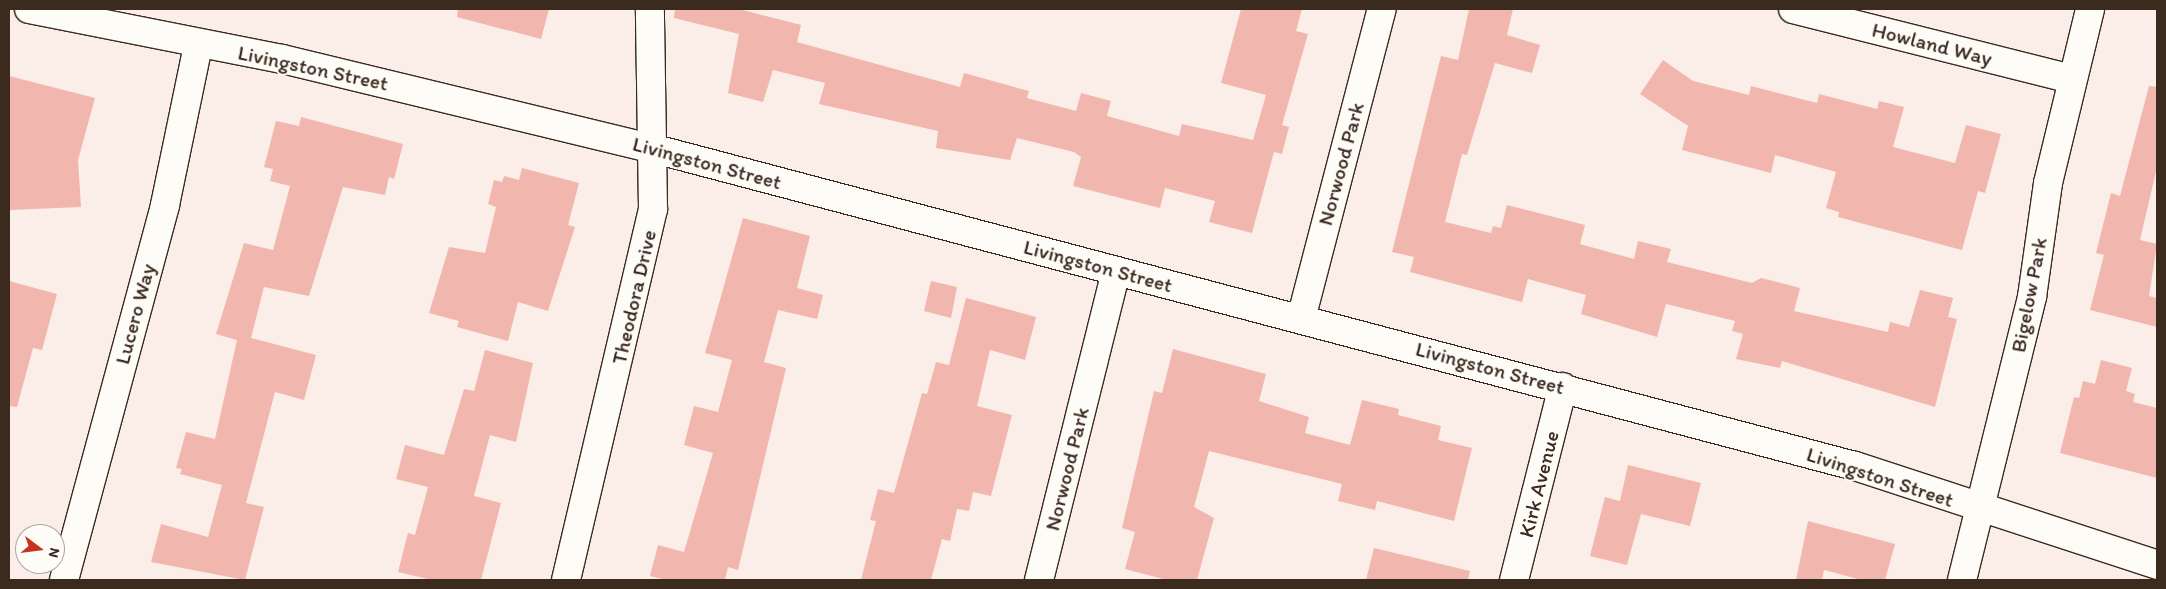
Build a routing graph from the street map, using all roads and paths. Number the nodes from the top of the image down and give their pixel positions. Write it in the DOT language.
graph roads {
  1 [pos="29,9"];
  2 [pos="650,9"];
  3 [pos="1382,9"];
  4 [pos="1793,9"];
  5 [pos="2090,9"];
  6 [pos="198,45"];
  7 [pos="2072,79"];
  8 [pos="655,149"];
  9 [pos="1116,271"];
  10 [pos="1301,319"];
  11 [pos="1563,387"];
  12 [pos="1981,510"];
  13 [pos="2157,565"];
  14 [pos="64,580"];
  15 [pos="566,580"];
  16 [pos="1039,580"];
  17 [pos="1514,580"];
  18 [pos="1962,580"];
  1 -- 6 [label="street, Livingston Street"];
  2 -- 8 [label="street, Theodora Drive"];
  3 -- 10 [label="street, Norwood Park"];
  4 -- 7 [label="street, Howland Way"];
  5 -- 7 [label="street, Bigelow Park"];
  6 -- 8 [label="street, Livingston Street"];
  6 -- 14 [label="street, Lucero Way"];
  7 -- 12 [label="street, Bigelow Park"];
  8 -- 9 [label="street, Livingston Street"];
  8 -- 15 [label="street, Theodora Drive"];
  9 -- 10 [label="street, Livingston Street"];
  9 -- 16 [label="street, Norwood Park"];
  10 -- 11 [label="street, Livingston Street"];
  11 -- 12 [label="street, Livingston Street"];
  11 -- 17 [label="street, Kirk Avenue"];
  12 -- 13 [label="street, Livingston Street"];
  12 -- 18 [label="street, Bigelow Park"];
}
